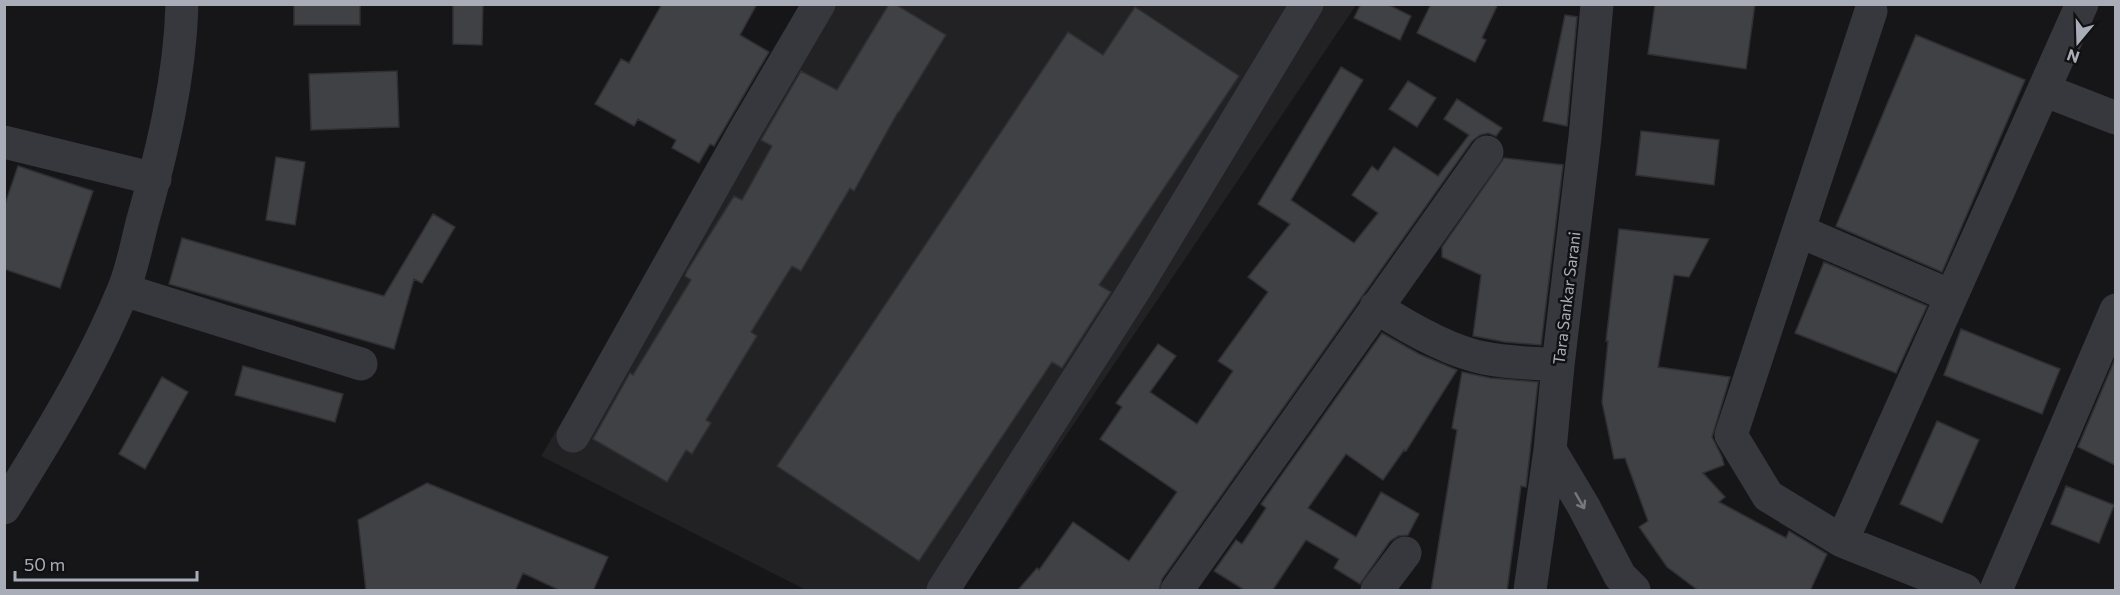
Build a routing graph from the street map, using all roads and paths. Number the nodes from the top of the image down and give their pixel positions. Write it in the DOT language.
graph roads {
  1 [pos="182,4"];
  2 [pos="819,4"];
  3 [pos="1307,4"];
  4 [pos="1597,4"];
  5 [pos="2082,4"];
  6 [pos="1871,11"];
  7 [pos="2043,90"];
  8 [pos="2115,118"];
  9 [pos="4,142"];
  10 [pos="1487,152"];
  11 [pos="155,179"];
  12 [pos="1799,231"];
  13 [pos="124,290"];
  14 [pos="1951,296"];
  15 [pos="1376,307"];
  16 [pos="2115,310"];
  17 [pos="361,364"];
  18 [pos="1558,365"];
  19 [pos="573,436"];
  20 [pos="1550,450"];
  21 [pos="4,508"];
  22 [pos="1842,541"];
  23 [pos="1405,553"];
  24 [pos="943,591"];
  25 [pos="1177,591"];
  26 [pos="1377,591"];
  27 [pos="1530,591"];
  28 [pos="1634,591"];
  29 [pos="1965,591"];
  30 [pos="1996,591"];
  1 -- 11 [label="street"];
  2 -- 19 [label="street"];
  3 -- 24 [label="street"];
  4 -- 18 [label="street, Tara Sankar Sarani"];
  5 -- 7 [label="street"];
  6 -- 12 [label="street"];
  7 -- 8 [label="street"];
  7 -- 14 [label="street"];
  9 -- 11 [label="street"];
  10 -- 15 [label="street"];
  11 -- 13 [label="street"];
  12 -- 14 [label="street"];
  12 -- 22 [label="street"];
  13 -- 17 [label="street"];
  13 -- 21 [label="street"];
  14 -- 22 [label="street"];
  15 -- 18 [label="street"];
  15 -- 25 [label="street"];
  16 -- 30 [label="street"];
  18 -- 20 [label="street, Tara Sankar Sarani"];
  20 -- 27 [label="street, Tara Sankar Sarani"];
  20 -- 28 [label="street, one-way"];
  22 -- 29 [label="street"];
  23 -- 26 [label="street"];
}
